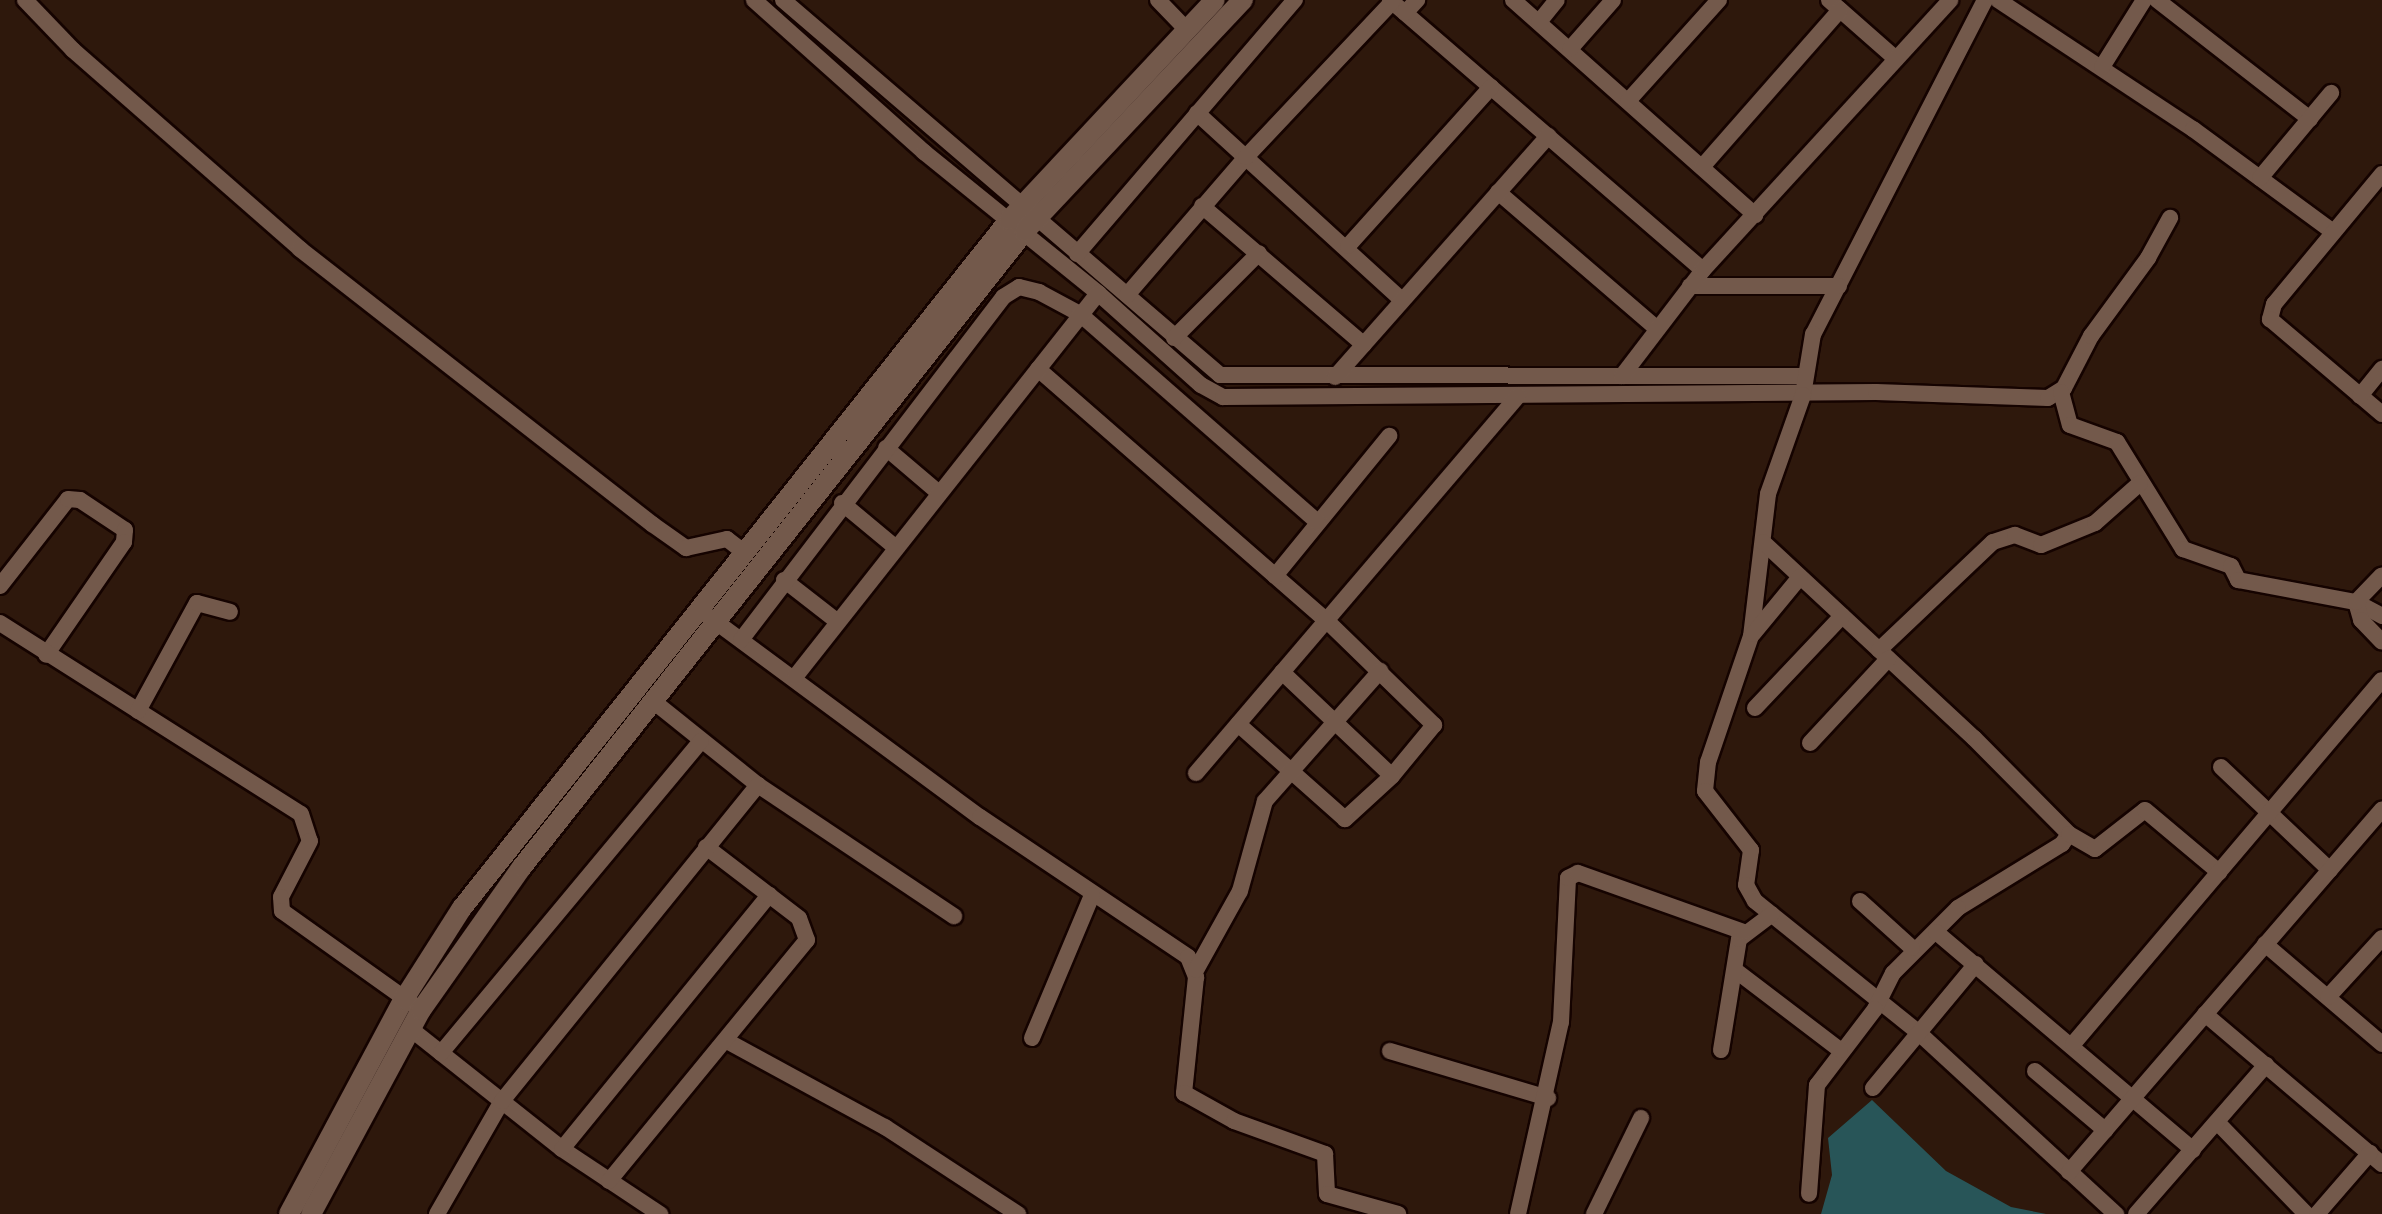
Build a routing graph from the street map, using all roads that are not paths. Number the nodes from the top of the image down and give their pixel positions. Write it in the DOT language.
graph roads {
  1 [pos="25,0"];
  2 [pos="754,0"];
  3 [pos="783,0"];
  4 [pos="1158,0"];
  5 [pos="1215,0"];
  6 [pos="1243,0"];
  7 [pos="1295,0"];
  8 [pos="1417,0"];
  9 [pos="1513,0"];
  10 [pos="1557,0"];
  11 [pos="1613,0"];
  12 [pos="1719,0"];
  13 [pos="1950,0"];
  14 [pos="1985,0"];
  15 [pos="1998,0"];
  16 [pos="2144,0"];
  17 [pos="2157,0"];
  18 [pos="1391,1"];
  19 [pos="1835,5"];
  20 [pos="1405,13"];
  21 [pos="1539,22"];
  22 [pos="1187,30"];
  23 [pos="1570,49"];
  24 [pos="1896,59"];
  25 [pos="2102,67"];
  26 [pos="1491,87"];
  27 [pos="2331,93"];
  28 [pos="1628,101"];
  29 [pos="1197,113"];
  30 [pos="2310,119"];
  31 [pos="1548,136"];
  32 [pos="1246,157"];
  33 [pos="1702,167"];
  34 [pos="2382,174"];
  35 [pos="2260,178"];
  36 [pos="1498,192"];
  37 [pos="1202,206"];
  38 [pos="1755,215"];
  39 [pos="2170,218"];
  40 [pos="1023,219"];
  41 [pos="2333,232"];
  42 [pos="1348,246"];
  43 [pos="1259,253"];
  44 [pos="1077,254"];
  45 [pos="1703,270"];
  46 [pos="1690,286"];
  47 [pos="1839,286"];
  48 [pos="1098,293"];
  49 [pos="1127,295"];
  50 [pos="1401,299"];
  51 [pos="1080,314"];
  52 [pos="1656,328"];
  53 [pos="1174,338"];
  54 [pos="1364,345"];
  55 [pos="1038,369"];
  56 [pos="2382,369"];
  57 [pos="1622,376"];
  58 [pos="1804,376"];
  59 [pos="1335,377"];
  60 [pos="2061,392"];
  61 [pos="1803,395"];
  62 [pos="1518,396"];
  63 [pos="2360,396"];
  64 [pos="2382,414"];
  65 [pos="1389,436"];
  66 [pos="886,448"];
  67 [pos="2140,483"];
  68 [pos="939,493"];
  69 [pos="842,503"];
  70 [pos="1318,522"];
  71 [pos="1763,542"];
  72 [pos="895,547"];
  73 [pos="745,553"];
  74 [pos="2382,575"];
  75 [pos="1275,576"];
  76 [pos="1800,577"];
  77 [pos="784,580"];
  78 [pos="0,586"];
  79 [pos="2356,602"];
  80 [pos="230,612"];
  81 [pos="707,615"];
  82 [pos="1842,616"];
  83 [pos="2382,616"];
  84 [pos="1326,620"];
  85 [pos="838,622"];
  86 [pos="0,623"];
  87 [pos="1751,636"];
  88 [pos="741,640"];
  89 [pos="2382,642"];
  90 [pos="46,655"];
  91 [pos="1884,655"];
  92 [pos="1380,671"];
  93 [pos="1282,672"];
  94 [pos="795,677"];
  95 [pos="2382,680"];
  96 [pos="653,701"];
  97 [pos="1755,708"];
  98 [pos="138,711"];
  99 [pos="1336,722"];
  100 [pos="1238,724"];
  101 [pos="701,741"];
  102 [pos="1810,743"];
  103 [pos="2221,767"];
  104 [pos="1291,771"];
  105 [pos="1196,773"];
  106 [pos="1392,776"];
  107 [pos="758,785"];
  108 [pos="2382,809"];
  109 [pos="2270,816"];
  110 [pos="2069,834"];
  111 [pos="706,847"];
  112 [pos="2330,870"];
  113 [pos="2219,872"];
  114 [pos="769,895"];
  115 [pos="1092,895"];
  116 [pos="1860,901"];
  117 [pos="1772,914"];
  118 [pos="954,916"];
  119 [pos="1744,932"];
  120 [pos="1936,932"];
  121 [pos="2382,938"];
  122 [pos="2265,944"];
  123 [pos="1912,948"];
  124 [pos="1976,964"];
  125 [pos="1196,970"];
  126 [pos="1735,970"];
  127 [pos="2328,997"];
  128 [pos="1880,1000"];
  129 [pos="413,1005"];
  130 [pos="2205,1014"];
  131 [pos="412,1030"];
  132 [pos="1919,1033"];
  133 [pos="1032,1038"];
  134 [pos="727,1041"];
  135 [pos="2073,1044"];
  136 [pos="2382,1044"];
  137 [pos="1721,1050"];
  138 [pos="1840,1050"];
  139 [pos="1390,1051"];
  140 [pos="441,1053"];
  141 [pos="2266,1065"];
  142 [pos="2035,1071"];
  143 [pos="1873,1088"];
  144 [pos="1548,1098"];
  145 [pos="2134,1098"];
  146 [pos="502,1101"];
  147 [pos="1641,1118"];
  148 [pos="2217,1122"];
  149 [pos="2105,1130"];
  150 [pos="562,1149"];
  151 [pos="2193,1150"];
  152 [pos="2376,1158"];
  153 [pos="2069,1172"];
  154 [pos="609,1181"];
  155 [pos="1809,1194"];
  156 [pos="289,1214"];
  157 [pos="311,1214"];
  158 [pos="437,1214"];
  159 [pos="660,1214"];
  160 [pos="1018,1214"];
  161 [pos="1398,1214"];
  162 [pos="1518,1214"];
  163 [pos="1594,1214"];
  164 [pos="2116,1214"];
  165 [pos="2136,1214"];
  166 [pos="2306,1214"];
  167 [pos="2317,1214"];
  1 -- 73 [label="street"];
  2 -- 40 [label="street"];
  3 -- 40 [label="street"];
  4 -- 22 [label="street"];
  5 -- 22 [label="street"];
  6 -- 40 [label="street"];
  7 -- 29 [label="street"];
  8 -- 20 [label="street"];
  9 -- 21 [label="street"];
  10 -- 21 [label="street"];
  11 -- 23 [label="street"];
  12 -- 28 [label="street"];
  13 -- 24 [label="street"];
  14 -- 47 [label="street"];
  15 -- 25 [label="street"];
  16 -- 25 [label="street"];
  17 -- 30 [label="street"];
  18 -- 20 [label="street"];
  18 -- 32 [label="street"];
  19 -- 24 [label="street"];
  19 -- 33 [label="street"];
  20 -- 26 [label="street"];
  21 -- 23 [label="street"];
  22 -- 40 [label="street"];
  23 -- 28 [label="street"];
  24 -- 38 [label="street"];
  25 -- 35 [label="street"];
  26 -- 31 [label="street"];
  26 -- 42 [label="street"];
  27 -- 30 [label="street"];
  28 -- 33 [label="street"];
  29 -- 32 [label="street"];
  29 -- 44 [label="street"];
  30 -- 35 [label="street"];
  31 -- 36 [label="street"];
  31 -- 45 [label="street"];
  32 -- 37 [label="street"];
  32 -- 42 [label="street"];
  33 -- 38 [label="street"];
  34 -- 41 [label="street"];
  35 -- 41 [label="street"];
  36 -- 50 [label="street"];
  36 -- 52 [label="street"];
  37 -- 43 [label="street"];
  37 -- 49 [label="street"];
  38 -- 45 [label="street"];
  39 -- 60 [label="street"];
  40 -- 44 [label="street"];
  40 -- 48 [label="street"];
  40 -- 73 [label="street"];
  40 -- 81 [label="street"];
  41 -- 63 [label="street"];
  42 -- 50 [label="street"];
  43 -- 53 [label="street"];
  43 -- 54 [label="street"];
  44 -- 49 [label="street"];
  45 -- 46 [label="street"];
  46 -- 47 [label="street"];
  46 -- 52 [label="street"];
  47 -- 58 [label="street"];
  48 -- 51 [label="street"];
  48 -- 62 [label="street"];
  49 -- 53 [label="street"];
  50 -- 54 [label="street"];
  51 -- 55 [label="street"];
  51 -- 66 [label="street"];
  51 -- 70 [label="street"];
  52 -- 57 [label="street"];
  53 -- 59 [label="street"];
  54 -- 59 [label="street"];
  55 -- 68 [label="street"];
  55 -- 75 [label="street"];
  56 -- 63 [label="street"];
  57 -- 58 [label="street"];
  57 -- 59 [label="street"];
  58 -- 61 [label="street"];
  60 -- 61 [label="street"];
  60 -- 67 [label="street"];
  61 -- 62 [label="street"];
  61 -- 71 [label="street"];
  62 -- 84 [label="street"];
  63 -- 64 [label="street"];
  65 -- 70 [label="street"];
  66 -- 68 [label="street"];
  66 -- 69 [label="street"];
  67 -- 79 [label="street"];
  67 -- 91 [label="street"];
  68 -- 72 [label="street"];
  69 -- 72 [label="street"];
  69 -- 77 [label="street"];
  70 -- 75 [label="street"];
  71 -- 76 [label="street"];
  71 -- 87 [label="street"];
  72 -- 85 [label="street"];
  73 -- 81 [label="street"];
  74 -- 79 [label="street"];
  75 -- 84 [label="street"];
  76 -- 82 [label="street"];
  76 -- 87 [label="street"];
  77 -- 85 [label="street"];
  77 -- 88 [label="street"];
  78 -- 90 [label="street"];
  79 -- 83 [label="street"];
  79 -- 89 [label="street"];
  80 -- 98 [label="street"];
  81 -- 88 [label="street"];
  81 -- 96 [label="street"];
  81 -- 129 [label="street"];
  82 -- 91 [label="street"];
  82 -- 97 [label="street"];
  84 -- 92 [label="street"];
  84 -- 93 [label="street"];
  85 -- 94 [label="street"];
  86 -- 90 [label="street"];
  87 -- 117 [label="street"];
  88 -- 94 [label="street"];
  90 -- 98 [label="street"];
  91 -- 102 [label="street"];
  91 -- 110 [label="street"];
  92 -- 99 [label="street"];
  92 -- 106 [label="street"];
  93 -- 99 [label="street"];
  93 -- 100 [label="street"];
  94 -- 115 [label="street"];
  95 -- 109 [label="street"];
  96 -- 101 [label="street"];
  96 -- 129 [label="street"];
  98 -- 129 [label="street"];
  99 -- 104 [label="street"];
  99 -- 106 [label="street"];
  100 -- 104 [label="street"];
  100 -- 105 [label="street"];
  101 -- 107 [label="street"];
  101 -- 140 [label="street"];
  103 -- 109 [label="street"];
  104 -- 106 [label="street"];
  104 -- 125 [label="street"];
  107 -- 111 [label="street"];
  107 -- 118 [label="street"];
  108 -- 112 [label="street"];
  109 -- 112 [label="street"];
  109 -- 113 [label="street"];
  110 -- 113 [label="street"];
  110 -- 120 [label="street"];
  111 -- 114 [label="street"];
  111 -- 146 [label="street"];
  112 -- 122 [label="street"];
  113 -- 135 [label="street"];
  114 -- 134 [label="street"];
  114 -- 150 [label="street"];
  115 -- 125 [label="street"];
  115 -- 133 [label="street"];
  116 -- 123 [label="street"];
  117 -- 119 [label="street"];
  117 -- 128 [label="street"];
  119 -- 126 [label="street"];
  119 -- 144 [label="street"];
  120 -- 123 [label="street"];
  120 -- 124 [label="street"];
  121 -- 127 [label="street"];
  122 -- 127 [label="street"];
  122 -- 130 [label="street"];
  123 -- 128 [label="street"];
  124 -- 132 [label="street"];
  124 -- 135 [label="street"];
  125 -- 161 [label="street"];
  126 -- 137 [label="street"];
  126 -- 138 [label="street"];
  127 -- 136 [label="street"];
  128 -- 132 [label="street"];
  128 -- 138 [label="street"];
  129 -- 131 [label="street"];
  129 -- 156 [label="street"];
  130 -- 141 [label="street"];
  130 -- 145 [label="street"];
  131 -- 140 [label="street"];
  131 -- 157 [label="street"];
  132 -- 143 [label="street"];
  132 -- 153 [label="street"];
  134 -- 154 [label="street"];
  134 -- 160 [label="street"];
  135 -- 145 [label="street"];
  138 -- 155 [label="street"];
  139 -- 144 [label="street"];
  140 -- 146 [label="street"];
  141 -- 148 [label="street"];
  141 -- 152 [label="street"];
  142 -- 149 [label="street"];
  144 -- 162 [label="street"];
  145 -- 149 [label="street"];
  145 -- 151 [label="street"];
  146 -- 150 [label="street"];
  146 -- 158 [label="street"];
  147 -- 163 [label="street"];
  148 -- 151 [label="street"];
  148 -- 166 [label="street"];
  149 -- 153 [label="street"];
  150 -- 154 [label="street"];
  151 -- 165 [label="street"];
  152 -- 167 [label="street"];
  153 -- 164 [label="street"];
  154 -- 159 [label="street"];
}
